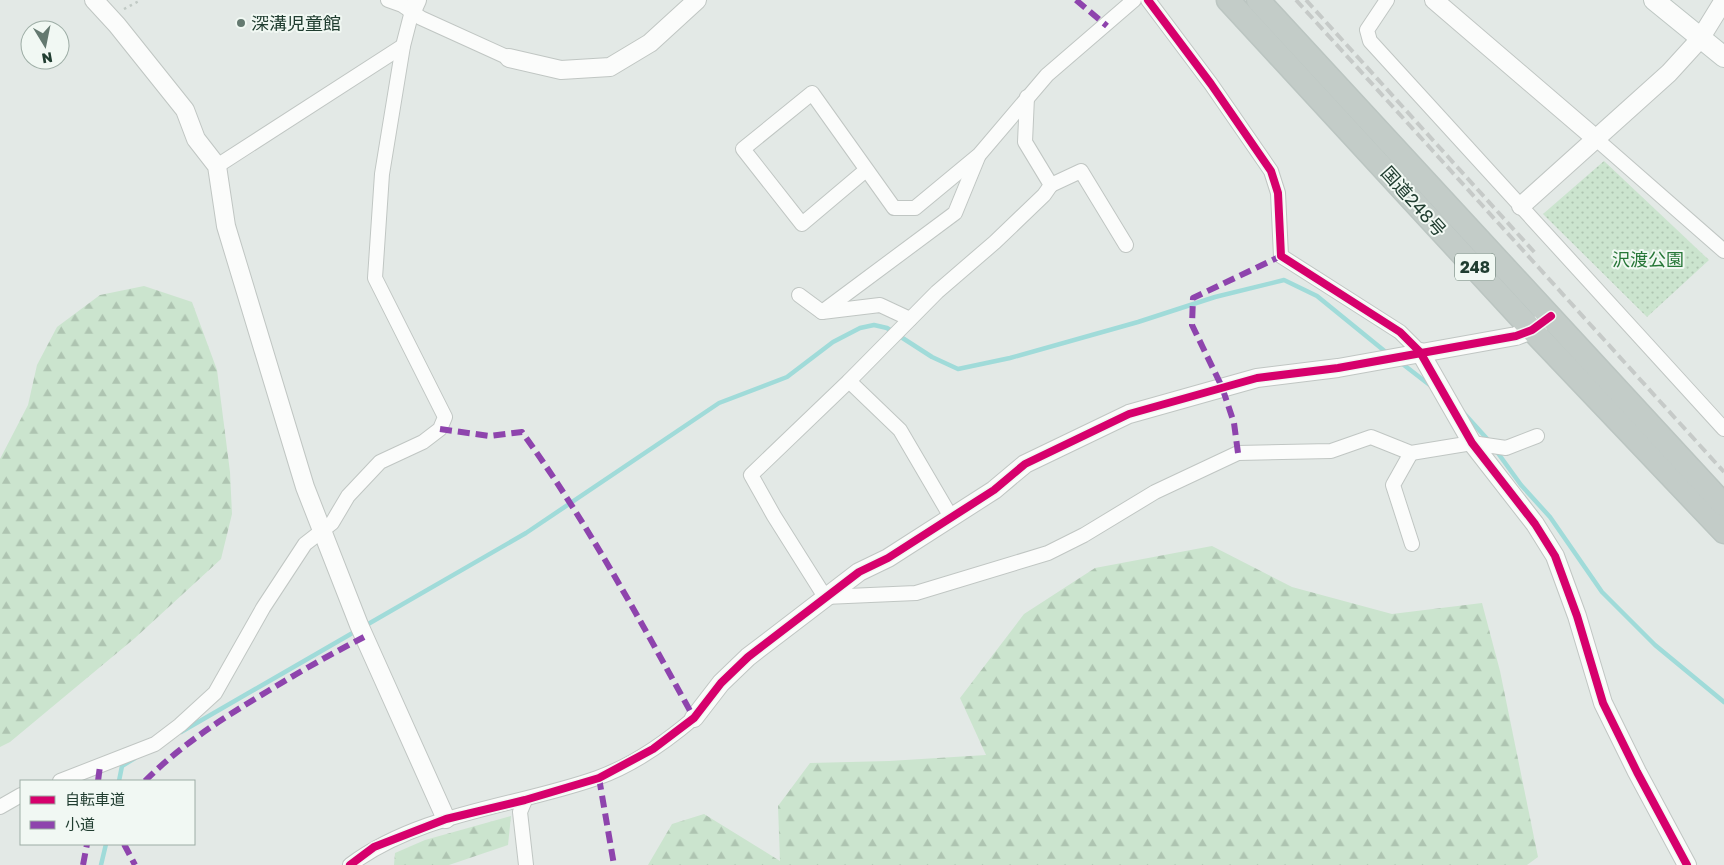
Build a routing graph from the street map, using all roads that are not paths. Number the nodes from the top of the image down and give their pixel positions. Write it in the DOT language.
graph roads {
  1 [pos="94,0"];
  2 [pos="388,0"];
  3 [pos="697,0"];
  4 [pos="1134,0"];
  5 [pos="1148,0"];
  6 [pos="1228,0"];
  7 [pos="1258,0"];
  8 [pos="1387,0"];
  9 [pos="1434,0"];
  10 [pos="1654,0"];
  11 [pos="1724,0"];
  12 [pos="415,6"];
  13 [pos="1700,39"];
  14 [pos="403,46"];
  15 [pos="1724,57"];
  16 [pos="510,58"];
  17 [pos="1027,97"];
  18 [pos="1595,138"];
  19 [pos="979,155"];
  20 [pos="217,166"];
  21 [pos="866,170"];
  22 [pos="1051,185"];
  23 [pos="1521,206"];
  24 [pos="1126,245"];
  25 [pos="1724,251"];
  26 [pos="799,295"];
  27 [pos="822,312"];
  28 [pos="1551,316"];
  29 [pos="910,319"];
  30 [pos="1532,330"];
  31 [pos="1420,352"];
  32 [pos="849,381"];
  33 [pos="1724,429"];
  34 [pos="1537,436"];
  35 [pos="1472,443"];
  36 [pos="1411,453"];
  37 [pos="1724,505"];
  38 [pos="951,517"];
  39 [pos="321,532"];
  40 [pos="1724,532"];
  41 [pos="1412,544"];
  42 [pos="825,597"];
  43 [pos="694,718"];
  44 [pos="63,780"];
  45 [pos="20,796"];
  46 [pos="525,800"];
  47 [pos="0,807"];
  48 [pos="446,819"];
  49 [pos="350,865"];
  50 [pos="526,865"];
  51 [pos="1687,865"];
  1 -- 20 [label="street"];
  2 -- 12 [label="street"];
  3 -- 16 [label="street"];
  4 -- 17 [label="street"];
  5 -- 31 [label="street"];
  6 -- 30 [label="highway, 国道248号 / 248"];
  7 -- 28 [label="highway, 国道248号 / 248"];
  8 -- 23 [label="street"];
  9 -- 18 [label="street"];
  10 -- 13 [label="main road"];
  11 -- 13 [label="street"];
  12 -- 14 [label="street"];
  12 -- 16 [label="street"];
  13 -- 15 [label="main road"];
  13 -- 18 [label="street"];
  14 -- 20 [label="street"];
  14 -- 39 [label="street"];
  17 -- 19 [label="street"];
  17 -- 22 [label="street"];
  18 -- 23 [label="street"];
  18 -- 25 [label="street"];
  19 -- 21 [label="street"];
  19 -- 27 [label="street"];
  20 -- 39 [label="street"];
  21 -- 21 [label="street"];
  22 -- 24 [label="street"];
  22 -- 29 [label="street"];
  23 -- 33 [label="street"];
  26 -- 27 [label="street"];
  27 -- 29 [label="street"];
  28 -- 30 [label="street"];
  28 -- 37 [label="highway, 国道248号 / 248"];
  29 -- 32 [label="street"];
  30 -- 31 [label="street"];
  30 -- 40 [label="highway, 国道248号 / 248"];
  31 -- 35 [label="street"];
  31 -- 38 [label="street"];
  32 -- 38 [label="street"];
  32 -- 42 [label="street"];
  34 -- 35 [label="street"];
  35 -- 36 [label="street"];
  35 -- 51 [label="street"];
  36 -- 41 [label="street"];
  36 -- 42 [label="street"];
  38 -- 42 [label="street"];
  39 -- 44 [label="street"];
  39 -- 48 [label="street"];
  42 -- 43 [label="street"];
  43 -- 46 [label="street"];
  45 -- 47 [label="street"];
  46 -- 48 [label="street"];
  46 -- 50 [label="street"];
  48 -- 49 [label="street"];
}
